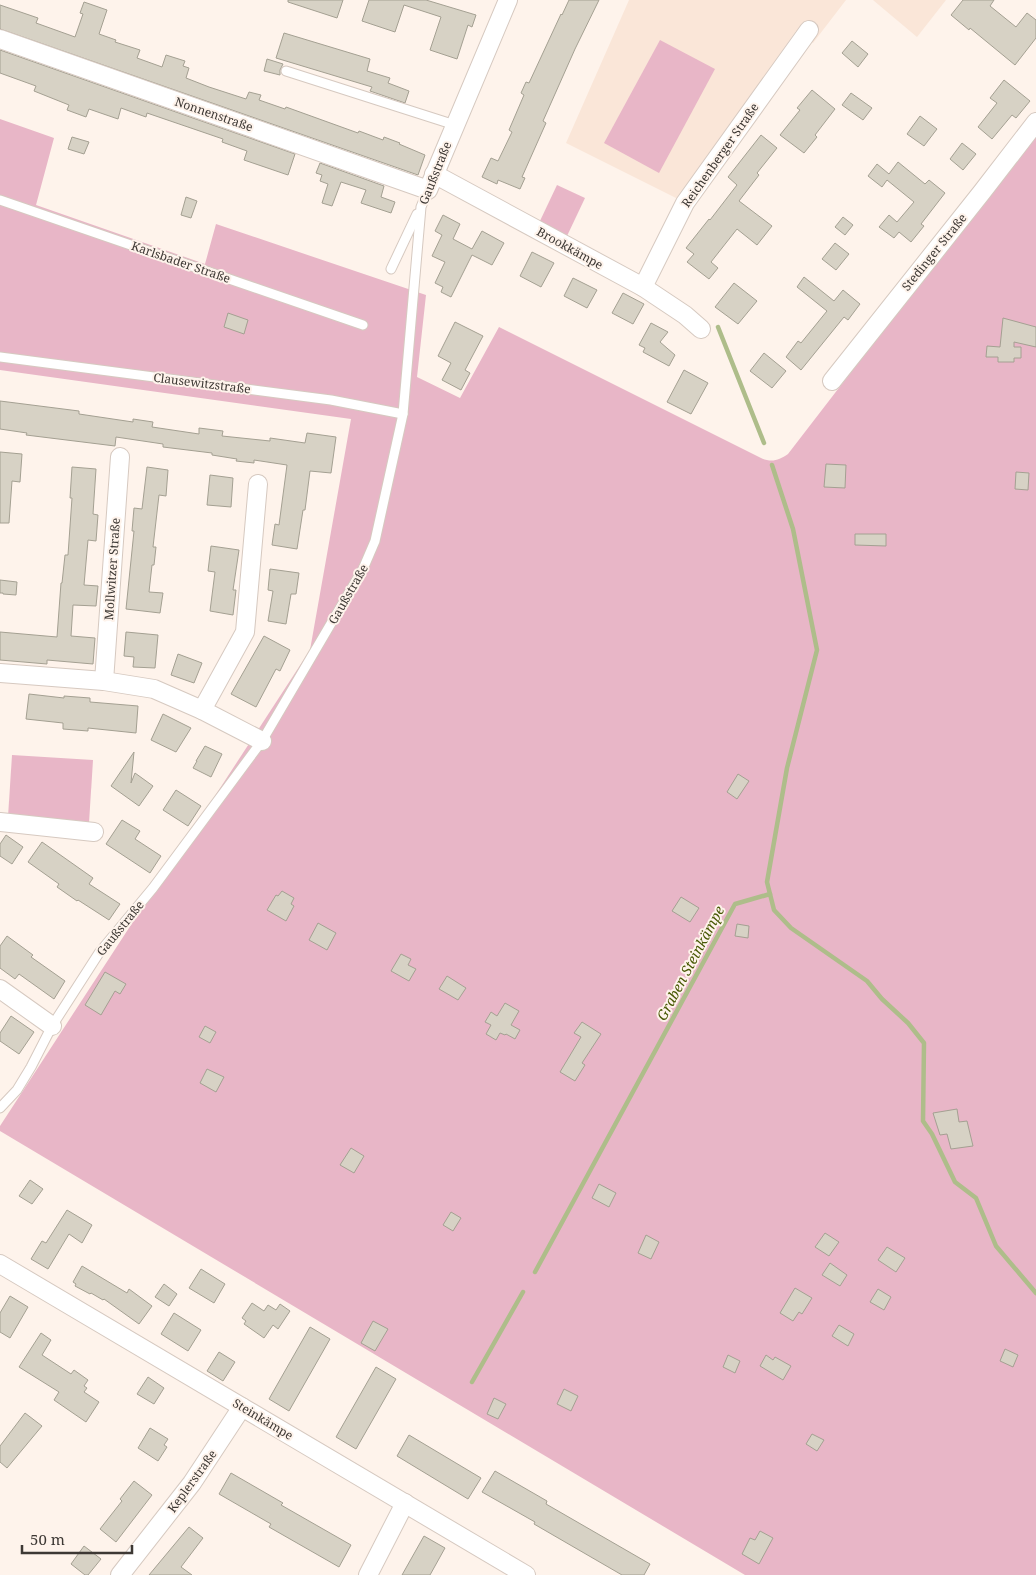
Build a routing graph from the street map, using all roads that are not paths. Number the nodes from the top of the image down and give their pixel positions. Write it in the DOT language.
graph roads {
  1 [pos="508,0"];
  2 [pos="809,30"];
  3 [pos="0,39"];
  4 [pos="286,71"];
  5 [pos="1036,122"];
  6 [pos="455,125"];
  7 [pos="434,174"];
  8 [pos="428,190"];
  9 [pos="0,200"];
  10 [pos="420,207"];
  11 [pos="391,269"];
  12 [pos="643,287"];
  13 [pos="362,325"];
  14 [pos="701,329"];
  15 [pos="0,357"];
  16 [pos="832,380"];
  17 [pos="403,414"];
  18 [pos="120,457"];
  19 [pos="258,484"];
  20 [pos="0,673"];
  21 [pos="104,681"];
  22 [pos="202,710"];
  23 [pos="262,741"];
  24 [pos="0,822"];
  25 [pos="94,832"];
  26 [pos="0,989"];
  27 [pos="52,1026"];
  28 [pos="0,1108"];
  29 [pos="0,1264"];
  30 [pos="242,1407"];
  31 [pos="404,1503"];
  32 [pos="120,1575"];
  33 [pos="368,1575"];
  34 [pos="526,1575"];
  1 -- 6 [label="street, Gaußstraße"];
  2 -- 12 [label="street, Reichenberger Straße"];
  3 -- 8 [label="street, Nonnenstraße"];
  4 -- 6 [label="lane"];
  5 -- 16 [label="street, Stedinger Straße"];
  6 -- 7 [label="street, Gaußstraße"];
  7 -- 8 [label="street, Gaußstraße"];
  7 -- 12 [label="street, Brookkämpe"];
  8 -- 10 [label="lane, Gaußstraße"];
  9 -- 13 [label="lane, Karlsbader Straße"];
  10 -- 11 [label="lane"];
  10 -- 17 [label="lane, Gaußstraße"];
  12 -- 14 [label="street, Brookkämpe"];
  15 -- 17 [label="lane, Clausewitzstraße"];
  17 -- 23 [label="lane, Gaußstraße"];
  18 -- 21 [label="street, Mollwitzer Straße"];
  19 -- 22 [label="street"];
  20 -- 21 [label="street"];
  21 -- 22 [label="street"];
  22 -- 23 [label="street"];
  23 -- 27 [label="lane, Gaußstraße"];
  24 -- 25 [label="street"];
  26 -- 27 [label="street"];
  27 -- 28 [label="lane, Gaußstraße"];
  29 -- 30 [label="street, Steinkämpe"];
  30 -- 31 [label="street, Steinkämpe"];
  30 -- 32 [label="street, Keplerstraße"];
  31 -- 33 [label="street"];
  31 -- 34 [label="street, Steinkämpe"];
}
